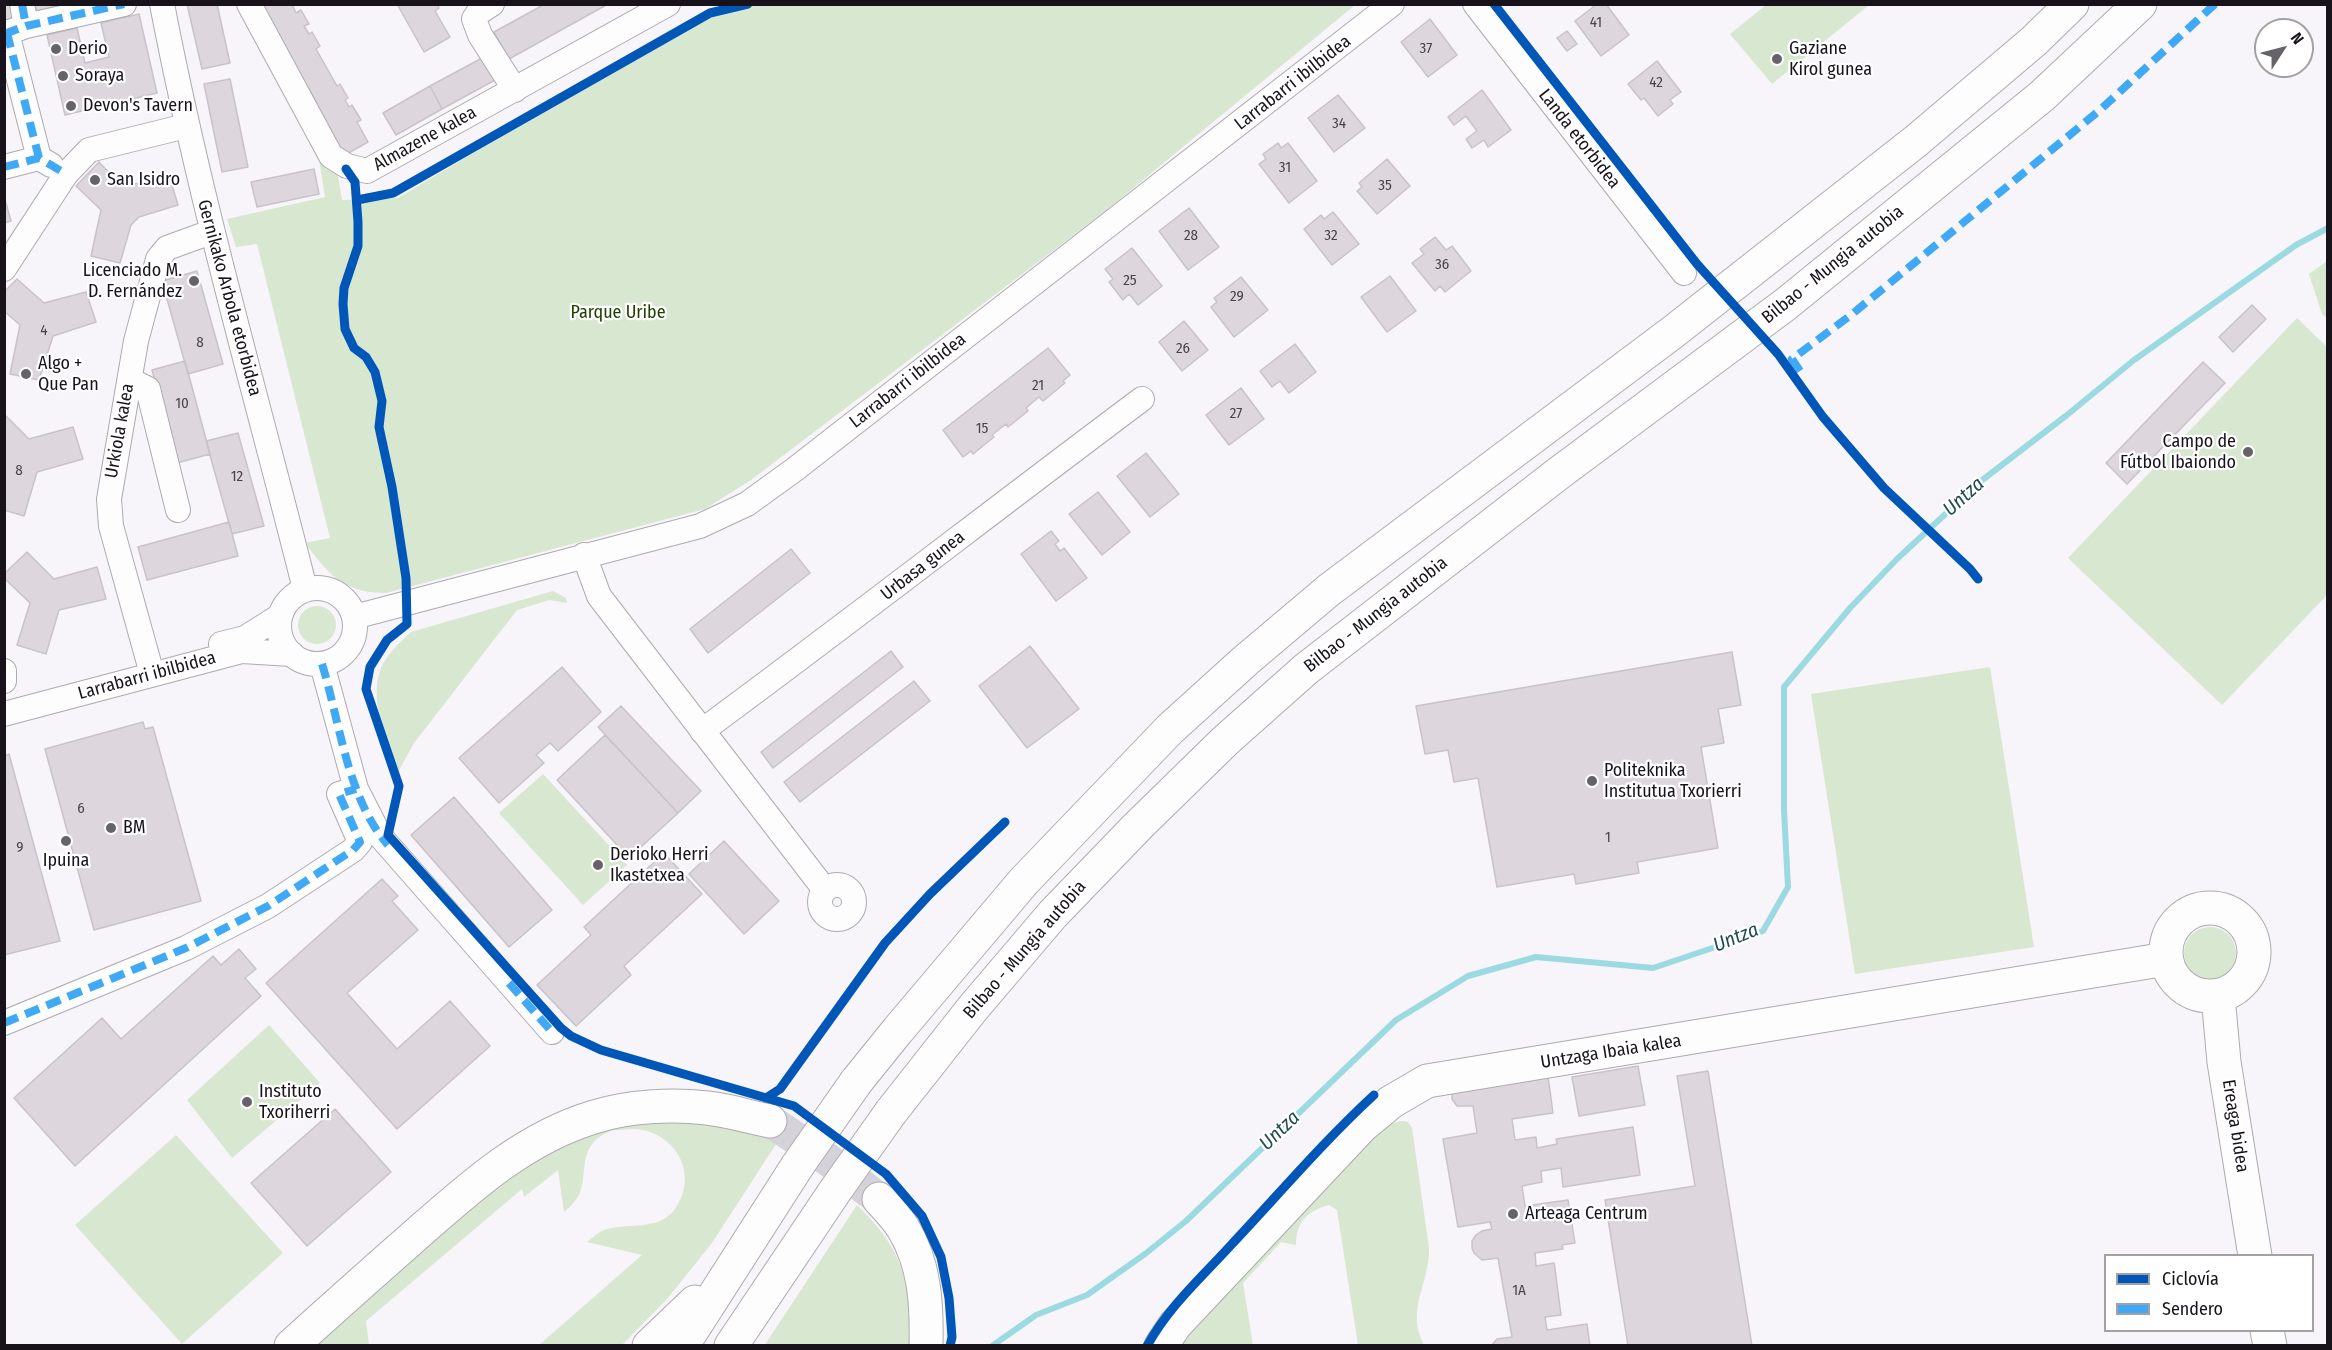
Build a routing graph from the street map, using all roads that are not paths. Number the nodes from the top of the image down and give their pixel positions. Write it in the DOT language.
graph roads {
  1 [pos="124,4"];
  2 [pos="162,4"];
  3 [pos="249,4"];
  4 [pos="492,4"];
  5 [pos="668,4"];
  6 [pos="1392,4"];
  7 [pos="1475,4"];
  8 [pos="2072,4"];
  9 [pos="2140,4"];
  10 [pos="92,7"];
  11 [pos="15,24"];
  12 [pos="514,90"];
  13 [pos="186,126"];
  14 [pos="39,158"];
  15 [pos="4,167"];
  16 [pos="66,174"];
  17 [pos="211,232"];
  18 [pos="4,269"];
  19 [pos="1684,273"];
  20 [pos="130,380"];
  21 [pos="1142,399"];
  22 [pos="178,510"];
  23 [pos="584,555"];
  24 [pos="305,589"];
  25 [pos="280,616"];
  26 [pos="354,617"];
  27 [pos="292,654"];
  28 [pos="149,663"];
  29 [pos="322,664"];
  30 [pos="4,671"];
  31 [pos="4,681"];
  32 [pos="4,702"];
  33 [pos="4,714"];
  34 [pos="702,731"];
  35 [pos="356,789"];
  36 [pos="825,890"];
  37 [pos="2166,959"];
  38 [pos="2218,996"];
  39 [pos="4,1023"];
  40 [pos="552,1032"];
  41 [pos="770,1121"];
  42 [pos="879,1199"];
  43 [pos="2255,1254"];
  44 [pos="724,1277"];
  45 [pos="737,1340"];
  46 [pos="291,1346"];
  47 [pos="649,1346"];
  48 [pos="682,1346"];
  49 [pos="926,1346"];
  50 [pos="1161,1346"];
  1 -- 10 [label="street"];
  2 -- 13 [label="street, Gernikako Arbola etorbidea"];
  3 -- 12 [label="street, Almazene kalea"];
  4 -- 12 [label="street"];
  5 -- 12 [label="street, Almazene kalea"];
  6 -- 23 [label="street, Larrabarri ibilbidea"];
  7 -- 19 [label="street, Landa etorbidea"];
  8 -- 44 [label="main road, bridge"];
  9 -- 45 [label="main road, Bilbao - Mungia autobia, bridge"];
  10 -- 11 [label="street"];
  11 -- 14 [label="street"];
  13 -- 16 [label="street"];
  13 -- 17 [label="street, Gernikako Arbola etorbidea"];
  14 -- 15 [label="street"];
  14 -- 16 [label="street"];
  16 -- 18 [label="street"];
  17 -- 20 [label="street, Urkiola kalea"];
  17 -- 24 [label="street, Gernikako Arbola etorbidea"];
  20 -- 22 [label="street"];
  20 -- 28 [label="street, Urkiola kalea"];
  21 -- 34 [label="street, Urbasa gunea"];
  23 -- 26 [label="street, Larrabarri ibilbidea"];
  23 -- 34 [label="street"];
  24 -- 25 [label="street"];
  24 -- 26 [label="street"];
  25 -- 27 [label="street"];
  25 -- 28 [label="street, Larrabarri ibilbidea"];
  26 -- 29 [label="street"];
  27 -- 29 [label="street"];
  27 -- 33 [label="street, Larrabarri ibilbidea"];
  28 -- 32 [label="street, Larrabarri ibilbidea"];
  29 -- 35 [label="street"];
  30 -- 31 [label="street"];
  34 -- 36 [label="street"];
  35 -- 39 [label="street"];
  35 -- 40 [label="street"];
  37 -- 38 [label="main road"];
  37 -- 38 [label="main road"];
  37 -- 50 [label="main road, Untzaga Ibaia kalea"];
  38 -- 43 [label="main road, Ereaga bidea"];
  41 -- 46 [label="main road"];
  42 -- 49 [label="main road"];
  44 -- 47 [label="main road"];
  44 -- 48 [label="main road"];
}
